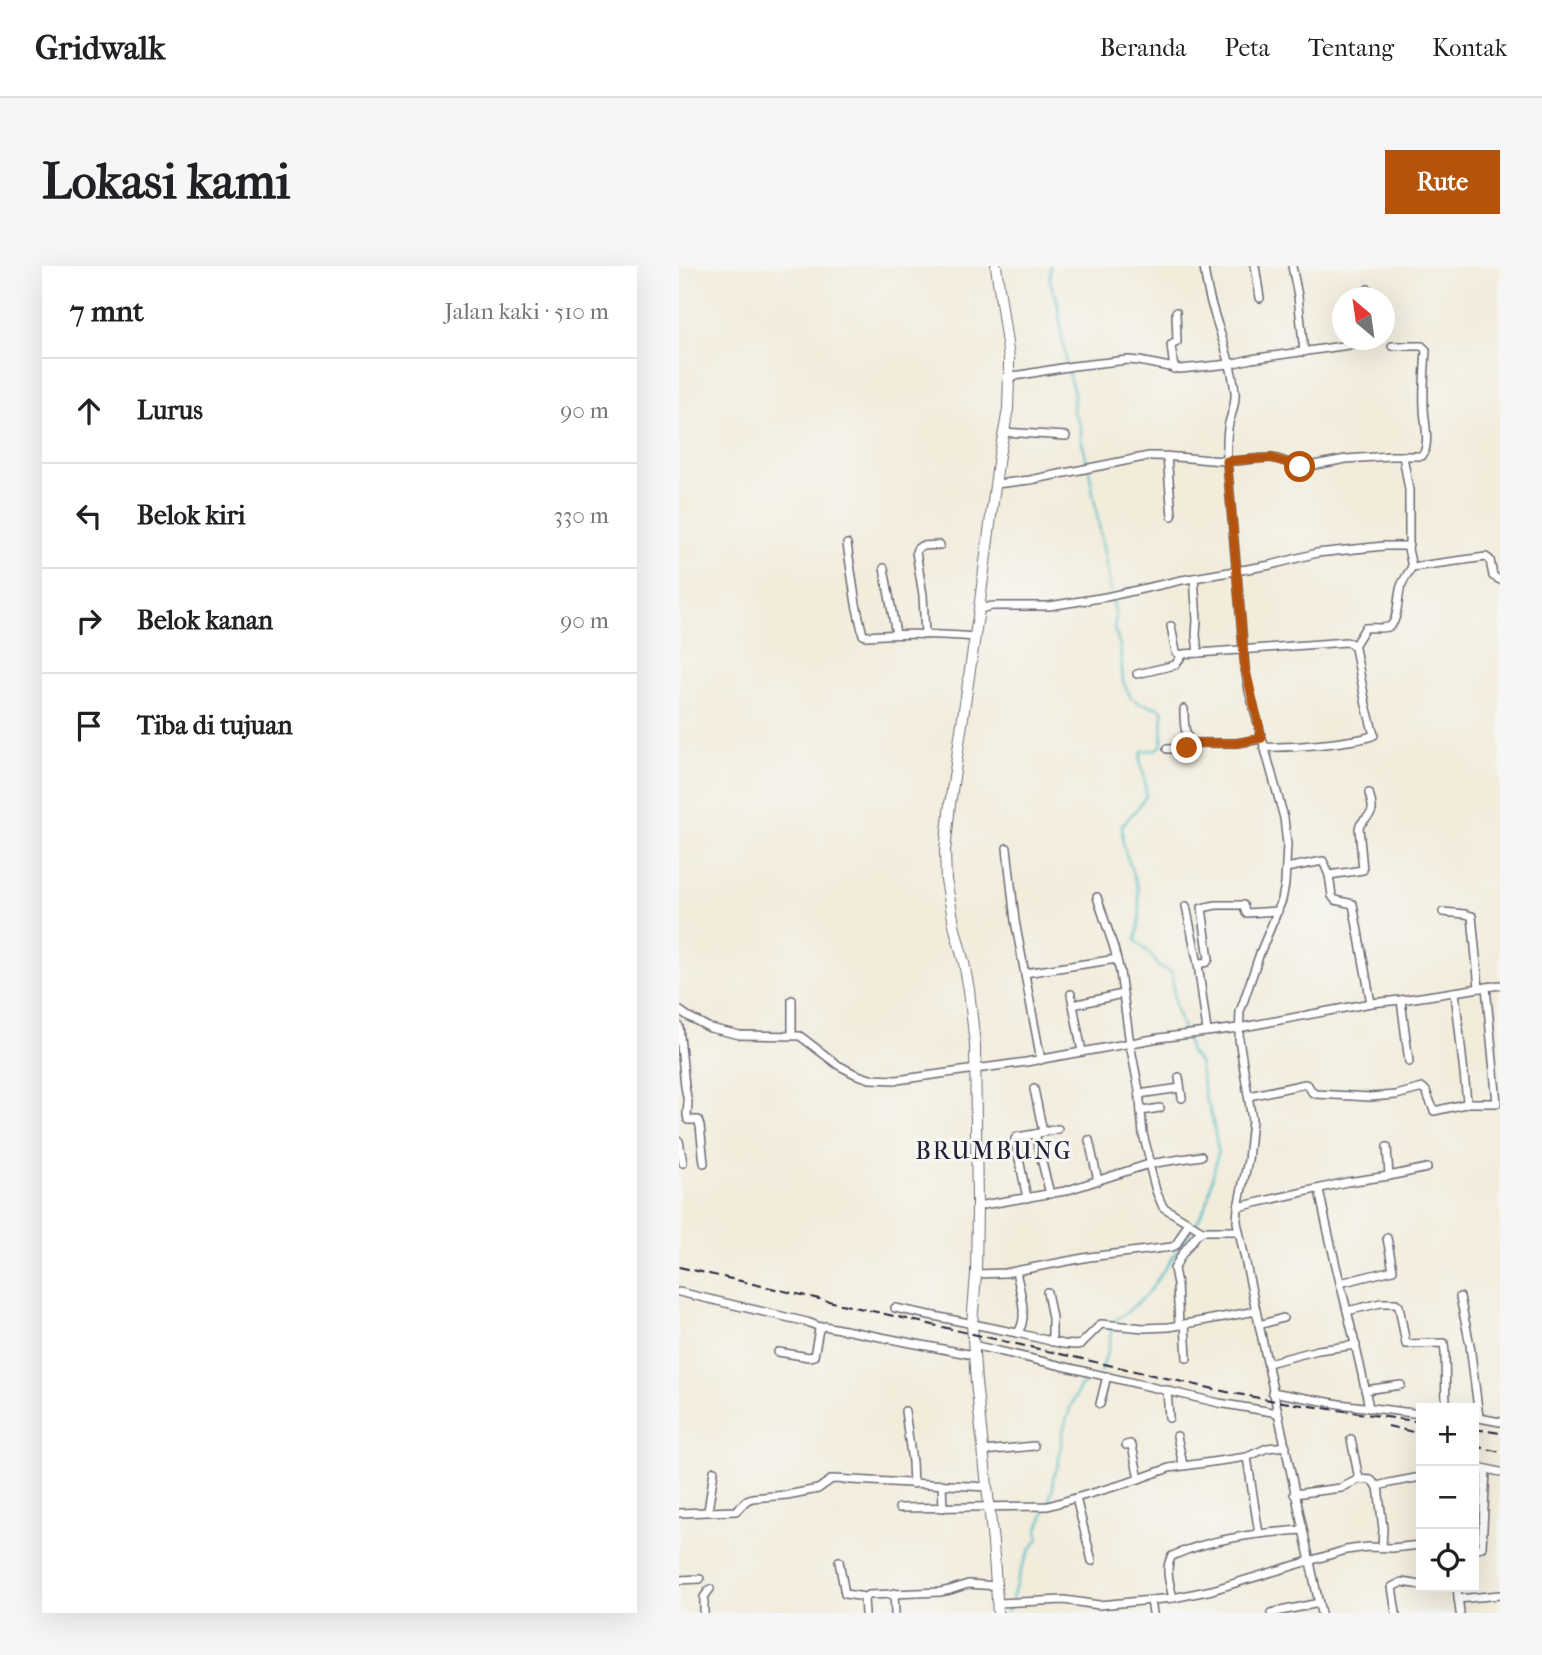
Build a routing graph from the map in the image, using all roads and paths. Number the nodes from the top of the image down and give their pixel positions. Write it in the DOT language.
graph roads {
  1 [pos="996,266"];
  2 [pos="1204,266"];
  3 [pos="1255,266"];
  4 [pos="1292,266"];
  5 [pos="1260,298"];
  6 [pos="1176,312"];
  7 [pos="1395,346"];
  8 [pos="1332,348"];
  9 [pos="1304,352"];
  10 [pos="1230,364"];
  11 [pos="1174,369"];
  12 [pos="1009,377"];
  13 [pos="1005,432"];
  14 [pos="1066,436"];
  15 [pos="1167,456"];
  16 [pos="1403,456"];
  17 [pos="1227,461"];
  18 [pos="996,484"];
  19 [pos="1172,516"];
  20 [pos="848,544"];
  21 [pos="940,545"];
  22 [pos="1408,548"];
  23 [pos="1412,567"];
  24 [pos="884,568"];
  25 [pos="1235,571"];
  26 [pos="1194,578"];
  27 [pos="1500,580"];
  28 [pos="979,609"];
  29 [pos="1171,626"];
  30 [pos="896,634"];
  31 [pos="925,635"];
  32 [pos="975,638"];
  33 [pos="1354,646"];
  34 [pos="1243,650"];
  35 [pos="1198,653"];
  36 [pos="1182,656"];
  37 [pos="1137,674"];
  38 [pos="1184,709"];
  39 [pos="1262,738"];
  40 [pos="1191,743"];
  41 [pos="1264,747"];
  42 [pos="1167,748"];
  43 [pos="1369,793"];
  44 [pos="1007,848"];
  45 [pos="1286,868"];
  46 [pos="1329,876"];
  47 [pos="1097,897"];
  48 [pos="1186,906"];
  49 [pos="1277,911"];
  50 [pos="1443,912"];
  51 [pos="1117,958"];
  52 [pos="1198,964"];
  53 [pos="1025,973"];
  54 [pos="1500,985"];
  55 [pos="1483,988"];
  56 [pos="1455,992"];
  57 [pos="1071,994"];
  58 [pos="1122,994"];
  59 [pos="792,1000"];
  60 [pos="1401,1000"];
  61 [pos="1371,1003"];
  62 [pos="1073,1005"];
  63 [pos="679,1010"];
  64 [pos="679,1026"];
  65 [pos="1238,1028"];
  66 [pos="1207,1031"];
  67 [pos="792,1035"];
  68 [pos="1130,1044"];
  69 [pos="1082,1052"];
  70 [pos="1041,1060"];
  71 [pos="1409,1062"];
  72 [pos="975,1070"];
  73 [pos="1179,1077"];
  74 [pos="682,1087"];
  75 [pos="1180,1088"];
  76 [pos="1034,1089"];
  77 [pos="1139,1094"];
  78 [pos="1249,1096"];
  79 [pos="1182,1098"];
  80 [pos="1466,1103"];
  81 [pos="1160,1108"];
  82 [pos="1141,1111"];
  83 [pos="1058,1129"];
  84 [pos="1039,1133"];
  85 [pos="1089,1140"];
  86 [pos="679,1141"];
  87 [pos="1387,1147"];
  88 [pos="1201,1156"];
  89 [pos="683,1163"];
  90 [pos="704,1163"];
  91 [pos="1150,1164"];
  92 [pos="1427,1168"];
  93 [pos="1389,1177"];
  94 [pos="1098,1181"];
  95 [pos="1319,1189"];
  96 [pos="1050,1194"];
  97 [pos="1027,1198"];
  98 [pos="977,1206"];
  99 [pos="1238,1207"];
  100 [pos="1188,1223"];
  101 [pos="1201,1230"];
  102 [pos="1239,1231"];
  103 [pos="1387,1238"];
  104 [pos="1016,1271"];
  105 [pos="976,1274"];
  106 [pos="1340,1283"];
  107 [pos="679,1292"];
  108 [pos="1047,1292"];
  109 [pos="1460,1297"];
  110 [pos="895,1308"];
  111 [pos="1256,1311"];
  112 [pos="1347,1311"];
  113 [pos="1283,1318"];
  114 [pos="972,1324"];
  115 [pos="1182,1325"];
  116 [pos="1259,1325"];
  117 [pos="820,1327"];
  118 [pos="1017,1333"];
  119 [pos="1052,1342"];
  120 [pos="1454,1342"];
  121 [pos="1444,1343"];
  122 [pos="1356,1345"];
  123 [pos="967,1351"];
  124 [pos="778,1352"];
  125 [pos="1187,1358"];
  126 [pos="1268,1363"];
  127 [pos="1106,1376"];
  128 [pos="1401,1385"];
  129 [pos="1167,1390"];
  130 [pos="1366,1390"];
  131 [pos="1272,1392"];
  132 [pos="1446,1403"];
  133 [pos="1475,1403"];
  134 [pos="1100,1404"];
  135 [pos="1369,1408"];
  136 [pos="905,1411"];
  137 [pos="1278,1413"];
  138 [pos="1416,1413"];
  139 [pos="1169,1418"];
  140 [pos="1479,1418"];
  141 [pos="1500,1422"];
  142 [pos="1177,1436"];
  143 [pos="1351,1439"];
  144 [pos="1126,1445"];
  145 [pos="1034,1446"];
  146 [pos="1286,1446"];
  147 [pos="984,1451"];
  148 [pos="1247,1457"];
  149 [pos="1183,1465"];
  150 [pos="1479,1467"];
  151 [pos="1486,1469"];
  152 [pos="714,1471"];
  153 [pos="1500,1472"];
  154 [pos="1416,1478"];
  155 [pos="1139,1479"];
  156 [pos="1359,1479"];
  157 [pos="913,1484"];
  158 [pos="942,1484"];
  159 [pos="988,1487"];
  160 [pos="1378,1487"];
  161 [pos="1294,1494"];
  162 [pos="1076,1498"];
  163 [pos="990,1507"];
  164 [pos="899,1508"];
  165 [pos="943,1508"];
  166 [pos="708,1511"];
  167 [pos="679,1513"];
  168 [pos="1303,1530"];
  169 [pos="1259,1534"];
  170 [pos="1416,1546"];
  171 [pos="1382,1547"];
  172 [pos="1479,1548"];
  173 [pos="839,1560"];
  174 [pos="1091,1561"];
  175 [pos="1310,1562"];
  176 [pos="679,1580"];
  177 [pos="699,1580"];
  178 [pos="1416,1585"];
  179 [pos="997,1586"];
  180 [pos="710,1589"];
  181 [pos="1457,1592"];
  182 [pos="894,1593"];
  183 [pos="1500,1595"];
  184 [pos="865,1597"];
  185 [pos="1173,1598"];
  186 [pos="1458,1599"];
  187 [pos="1151,1600"];
  188 [pos="1319,1603"];
  189 [pos="1004,1605"];
  190 [pos="704,1613"];
  191 [pos="865,1613"];
  192 [pos="895,1613"];
  193 [pos="1153,1613"];
  194 [pos="1271,1613"];
  195 [pos="1321,1613"];
  196 [pos="1396,1613"];
  197 [pos="1461,1613"];
  1 -- 12 [label="street"];
  2 -- 10 [label="street"];
  3 -- 5 [label="street"];
  4 -- 9 [label="street"];
  6 -- 11 [label="street"];
  7 -- 16 [label="street"];
  8 -- 9 [label="street"];
  9 -- 10 [label="street"];
  10 -- 11 [label="street"];
  10 -- 17 [label="street"];
  11 -- 12 [label="street"];
  12 -- 13 [label="street"];
  13 -- 14 [label="street"];
  13 -- 18 [label="street"];
  15 -- 17 [label="street"];
  15 -- 18 [label="street"];
  15 -- 19 [label="street"];
  16 -- 17 [label="street"];
  16 -- 22 [label="street"];
  17 -- 25 [label="street"];
  18 -- 28 [label="street"];
  20 -- 30 [label="street"];
  21 -- 31 [label="street"];
  22 -- 23 [label="street"];
  22 -- 25 [label="street"];
  23 -- 27 [label="street"];
  23 -- 33 [label="street"];
  24 -- 30 [label="street"];
  25 -- 26 [label="street"];
  25 -- 34 [label="street"];
  26 -- 28 [label="street"];
  26 -- 35 [label="street"];
  28 -- 32 [label="street"];
  29 -- 36 [label="street"];
  30 -- 31 [label="street"];
  31 -- 32 [label="street"];
  32 -- 72 [label="street"];
  33 -- 34 [label="street"];
  33 -- 41 [label="street"];
  34 -- 35 [label="street"];
  34 -- 39 [label="street"];
  35 -- 36 [label="street"];
  36 -- 37 [label="street"];
  38 -- 40 [label="street"];
  39 -- 40 [label="street"];
  39 -- 41 [label="street"];
  40 -- 42 [label="street"];
  41 -- 45 [label="street"];
  43 -- 46 [label="street"];
  44 -- 53 [label="street"];
  45 -- 46 [label="street"];
  45 -- 49 [label="street"];
  46 -- 61 [label="street"];
  47 -- 51 [label="street"];
  48 -- 52 [label="street"];
  49 -- 52 [label="street"];
  49 -- 65 [label="street"];
  50 -- 55 [label="street"];
  51 -- 53 [label="street"];
  51 -- 58 [label="street"];
  52 -- 66 [label="street"];
  53 -- 70 [label="street"];
  54 -- 55 [label="street"];
  55 -- 56 [label="street"];
  55 -- 80 [label="street"];
  56 -- 60 [label="street"];
  56 -- 80 [label="street"];
  57 -- 62 [label="street"];
  58 -- 62 [label="street"];
  58 -- 68 [label="street"];
  59 -- 67 [label="street"];
  60 -- 61 [label="street"];
  60 -- 71 [label="street"];
  61 -- 65 [label="street"];
  62 -- 69 [label="street"];
  63 -- 67 [label="street"];
  64 -- 74 [label="street"];
  65 -- 66 [label="street"];
  65 -- 78 [label="street"];
  66 -- 68 [label="street"];
  67 -- 72 [label="street"];
  68 -- 69 [label="street"];
  68 -- 77 [label="street"];
  69 -- 70 [label="street"];
  70 -- 72 [label="street"];
  72 -- 98 [label="street"];
  73 -- 75 [label="street"];
  74 -- 90 [label="street"];
  75 -- 77 [label="street"];
  75 -- 79 [label="street"];
  76 -- 84 [label="street"];
  77 -- 82 [label="street"];
  78 -- 80 [label="street"];
  78 -- 99 [label="street"];
  81 -- 82 [label="street"];
  82 -- 91 [label="street"];
  83 -- 84 [label="street"];
  84 -- 96 [label="street"];
  84 -- 97 [label="street"];
  85 -- 94 [label="street"];
  86 -- 89 [label="street"];
  87 -- 93 [label="street"];
  88 -- 91 [label="street"];
  91 -- 94 [label="street"];
  91 -- 100 [label="street"];
  92 -- 93 [label="street"];
  93 -- 95 [label="street"];
  94 -- 96 [label="street"];
  95 -- 99 [label="street"];
  95 -- 106 [label="street"];
  96 -- 97 [label="street"];
  97 -- 98 [label="street"];
  98 -- 105 [label="street"];
  99 -- 102 [label="street"];
  100 -- 101 [label="street"];
  100 -- 104 [label="street"];
  101 -- 102 [label="street"];
  101 -- 115 [label="street"];
  102 -- 111 [label="street"];
  103 -- 106 [label="street"];
  104 -- 105 [label="street"];
  104 -- 118 [label="street"];
  105 -- 114 [label="street"];
  106 -- 112 [label="street"];
  107 -- 117 [label="street"];
  108 -- 119 [label="street"];
  109 -- 133 [label="street"];
  110 -- 114 [label="street"];
  111 -- 115 [label="street"];
  111 -- 116 [label="street"];
  112 -- 121 [label="street"];
  112 -- 122 [label="street"];
  113 -- 116 [label="street"];
  114 -- 118 [label="street"];
  114 -- 123 [label="street"];
  115 -- 119 [label="street"];
  115 -- 125 [label="street"];
  116 -- 126 [label="street"];
  117 -- 123 [label="street"];
  117 -- 124 [label="street"];
  118 -- 119 [label="street"];
  120 -- 121 [label="street"];
  121 -- 132 [label="street"];
  122 -- 126 [label="street"];
  122 -- 130 [label="street"];
  123 -- 127 [label="street"];
  123 -- 147 [label="street"];
  126 -- 131 [label="street"];
  127 -- 129 [label="street"];
  127 -- 134 [label="street"];
  128 -- 130 [label="street"];
  129 -- 137 [label="street"];
  129 -- 139 [label="street"];
  130 -- 135 [label="street"];
  131 -- 135 [label="street"];
  131 -- 137 [label="street"];
  135 -- 138 [label="street"];
  136 -- 157 [label="street"];
  137 -- 146 [label="street"];
  140 -- 141 [label="street"];
  142 -- 149 [label="street"];
  143 -- 156 [label="street"];
  144 -- 155 [label="street"];
  145 -- 147 [label="street"];
  146 -- 148 [label="street"];
  146 -- 161 [label="street"];
  147 -- 159 [label="street"];
  148 -- 149 [label="street"];
  148 -- 169 [label="street"];
  149 -- 155 [label="street"];
  150 -- 151 [label="street"];
  151 -- 153 [label="street"];
  151 -- 172 [label="street"];
  152 -- 166 [label="street"];
  154 -- 160 [label="street"];
  155 -- 162 [label="street"];
  156 -- 160 [label="street"];
  156 -- 161 [label="street"];
  157 -- 158 [label="street"];
  157 -- 166 [label="street"];
  158 -- 159 [label="street"];
  158 -- 165 [label="street"];
  159 -- 163 [label="street"];
  160 -- 171 [label="street"];
  161 -- 168 [label="street"];
  162 -- 163 [label="street"];
  162 -- 174 [label="street"];
  163 -- 165 [label="street"];
  163 -- 179 [label="street"];
  164 -- 165 [label="street"];
  166 -- 167 [label="street"];
  168 -- 169 [label="street"];
  168 -- 175 [label="street"];
  169 -- 185 [label="street"];
  170 -- 171 [label="street"];
  171 -- 175 [label="street"];
  173 -- 184 [label="street"];
  175 -- 185 [label="street"];
  175 -- 188 [label="street"];
  176 -- 177 [label="street"];
  178 -- 196 [label="street"];
  179 -- 182 [label="street"];
  179 -- 189 [label="street"];
  180 -- 190 [label="street"];
  181 -- 186 [label="street"];
  182 -- 184 [label="street"];
  182 -- 192 [label="street"];
  183 -- 186 [label="street"];
  184 -- 191 [label="street"];
  185 -- 187 [label="street"];
  186 -- 197 [label="street"];
  187 -- 189 [label="street"];
  187 -- 193 [label="street"];
  188 -- 194 [label="street"];
  188 -- 195 [label="street"];
}
